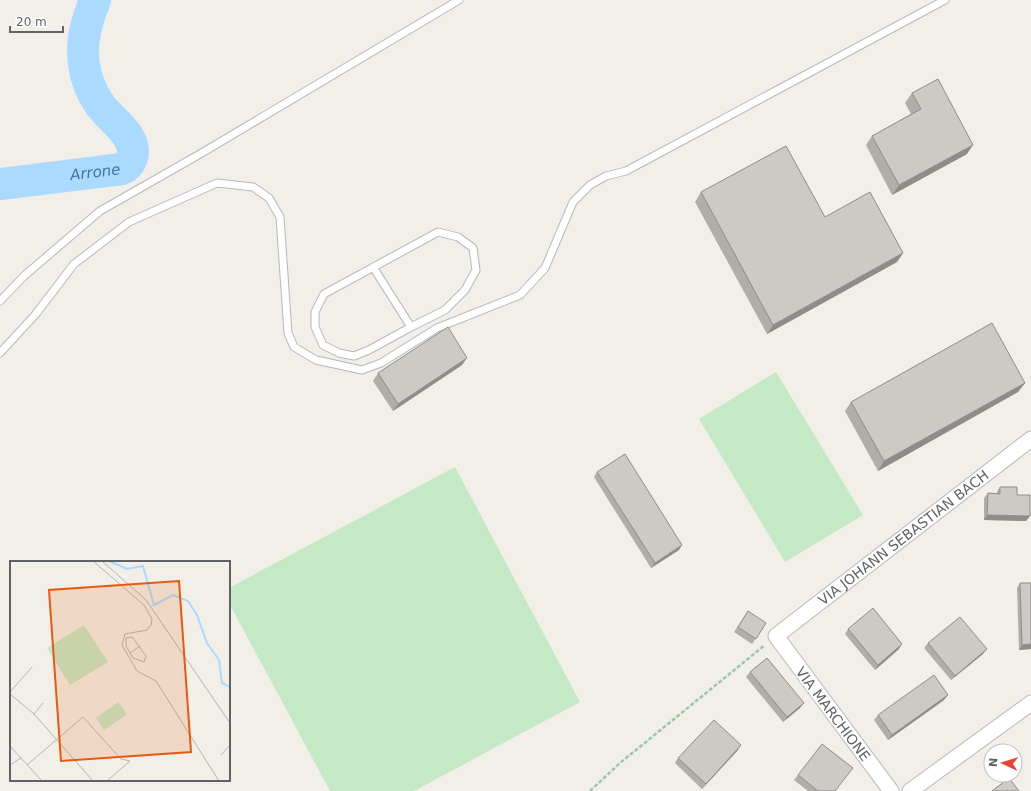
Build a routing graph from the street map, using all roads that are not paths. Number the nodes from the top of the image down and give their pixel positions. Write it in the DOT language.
graph roads {
  1 [pos="459,0"];
  2 [pos="945,0"];
  3 [pos="373,267"];
  4 [pos="0,301"];
  5 [pos="411,327"];
  6 [pos="0,354"];
  7 [pos="354,356"];
  8 [pos="351,368"];
  9 [pos="1031,439"];
  10 [pos="776,636"];
  11 [pos="1031,703"];
  12 [pos="891,791"];
  13 [pos="910,791"];
  1 -- 4 [label="lane"];
  2 -- 8 [label="lane"];
  3 -- 5 [label="lane"];
  3 -- 5 [label="lane"];
  3 -- 7 [label="lane"];
  5 -- 7 [label="lane"];
  6 -- 8 [label="lane"];
  7 -- 8 [label="lane"];
  9 -- 10 [label="street, VIA JOHANN SEBASTIAN BACH"];
  10 -- 12 [label="street, VIA MARCHIONE"];
  11 -- 13 [label="street"];
}
